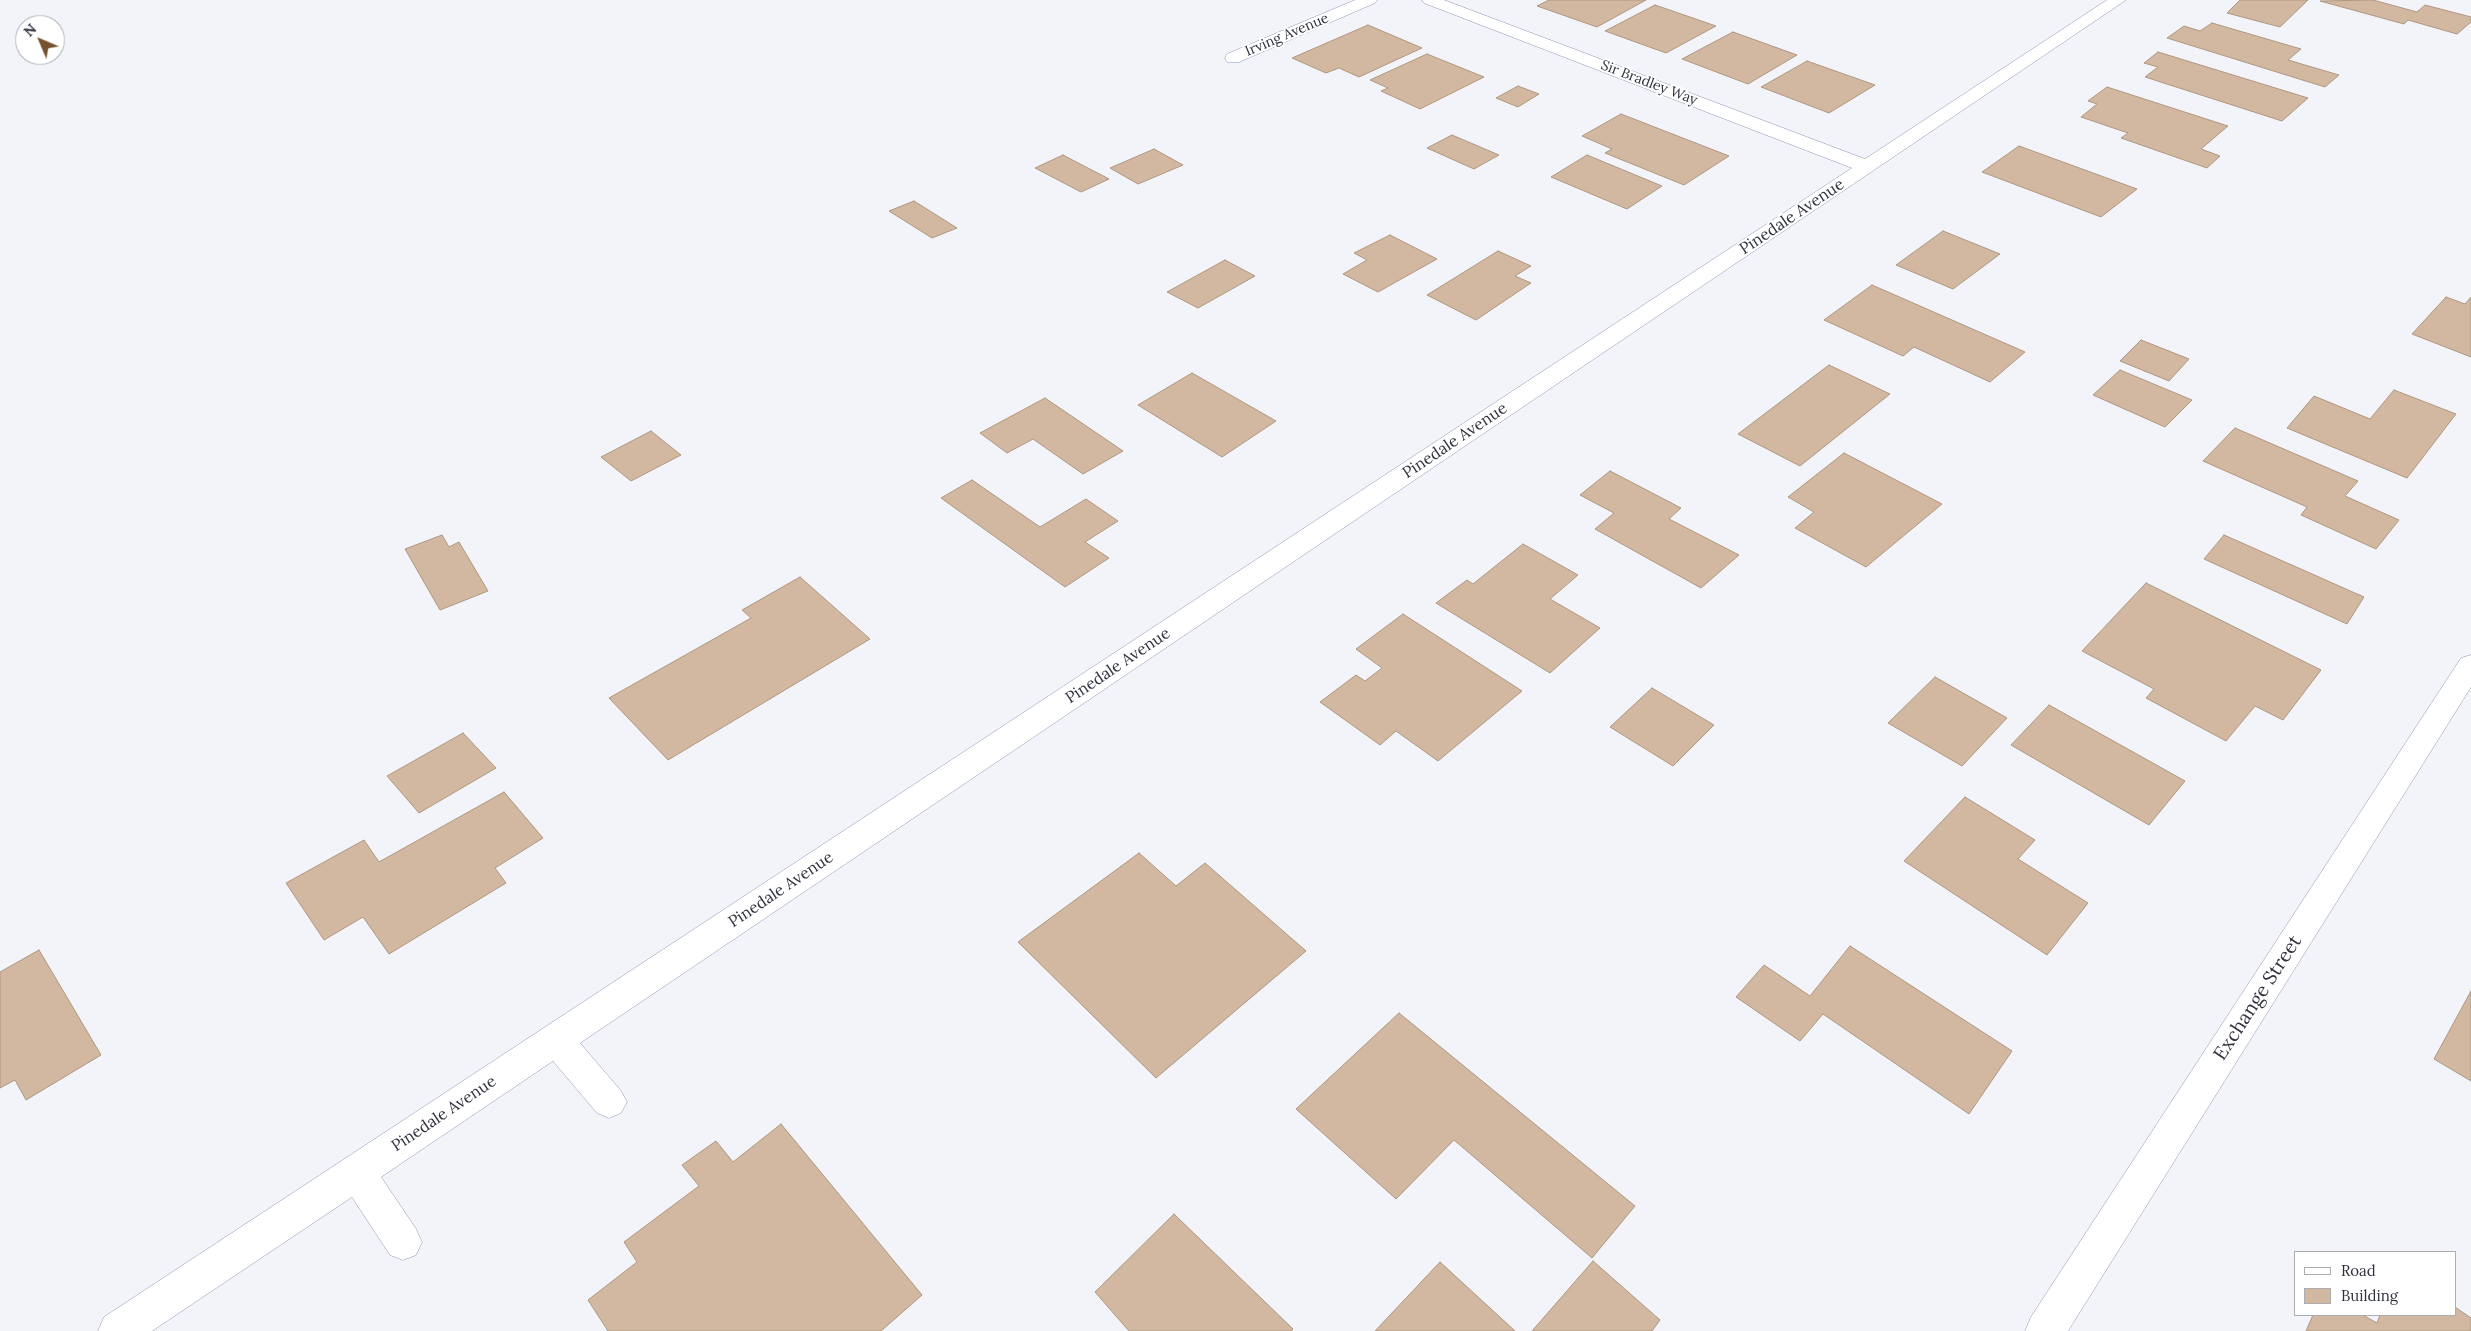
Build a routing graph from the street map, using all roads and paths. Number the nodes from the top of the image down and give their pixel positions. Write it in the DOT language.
graph roads {
  1 [pos="1369,0"];
  2 [pos="1430,0"];
  3 [pos="2118,0"];
  4 [pos="1233,58"];
  5 [pos="1868,167"];
  6 [pos="2471,665"];
  7 [pos="556,1040"];
  8 [pos="609,1102"];
  9 [pos="357,1172"];
  10 [pos="403,1242"];
  11 [pos="118,1331"];
  12 [pos="2045,1331"];
  1 -- 4 [label="street, Irving Avenue"];
  2 -- 5 [label="street, Sir Bradley Way"];
  3 -- 5 [label="street, Pinedale Avenue"];
  5 -- 7 [label="street, Pinedale Avenue"];
  6 -- 12 [label="street, Exchange Street"];
  7 -- 8 [label="street"];
  7 -- 9 [label="street, Pinedale Avenue"];
  9 -- 10 [label="street"];
  9 -- 11 [label="street, Pinedale Avenue"];
}
